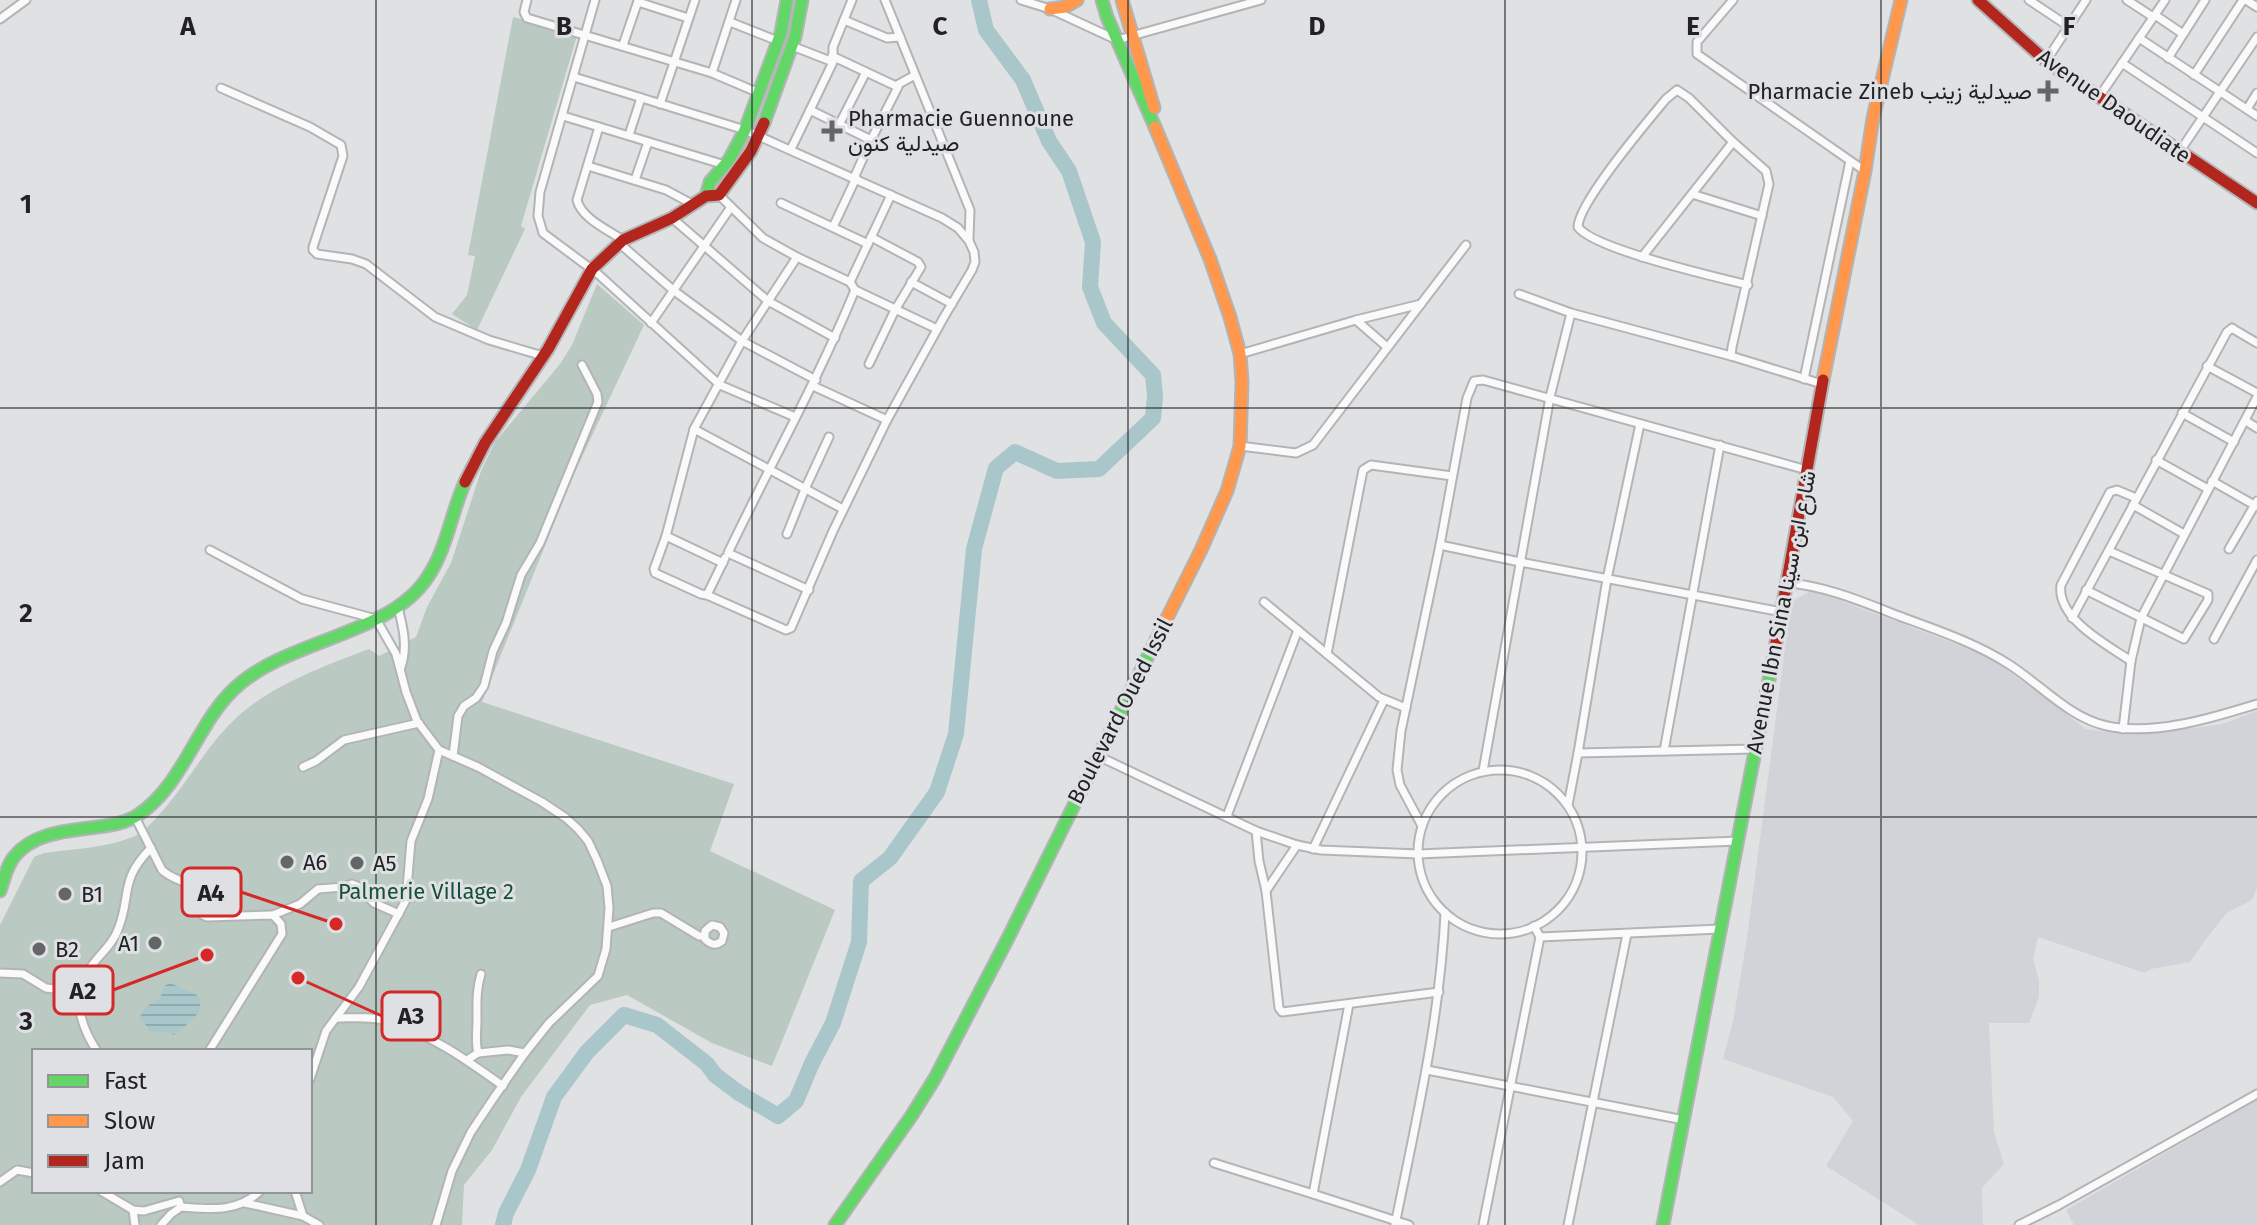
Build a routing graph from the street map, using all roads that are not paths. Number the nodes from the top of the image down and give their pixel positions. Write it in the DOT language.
graph roads {
  1 [pos="26,0"];
  2 [pos="527,0"];
  3 [pos="595,0"];
  4 [pos="695,0"];
  5 [pos="787,0"];
  6 [pos="802,0"];
  7 [pos="852,0"];
  8 [pos="885,0"];
  9 [pos="1021,0"];
  10 [pos="1077,0"];
  11 [pos="1102,0"];
  12 [pos="1122,0"];
  13 [pos="1261,0"];
  14 [pos="1733,0"];
  15 [pos="1901,0"];
  16 [pos="1978,0"];
  17 [pos="2029,0"];
  18 [pos="2127,0"];
  19 [pos="2165,0"];
  20 [pos="2205,0"];
  21 [pos="638,1"];
  22 [pos="734,1"];
  23 [pos="2084,1"];
  24 [pos="1245,2"];
  25 [pos="2251,2"];
  26 [pos="1050,9"];
  27 [pos="2154,16"];
  28 [pos="688,18"];
  29 [pos="0,19"];
  30 [pos="844,20"];
  31 [pos="730,22"];
  32 [pos="2068,26"];
  33 [pos="585,34"];
  34 [pos="2183,34"];
  35 [pos="900,37"];
  36 [pos="1133,37"];
  37 [pos="2257,37"];
  38 [pos="2139,38"];
  39 [pos="1117,40"];
  40 [pos="778,41"];
  41 [pos="623,45"];
  42 [pos="792,46"];
  43 [pos="2168,58"];
  44 [pos="833,59"];
  45 [pos="674,61"];
  46 [pos="2046,61"];
  47 [pos="2122,63"];
  48 [pos="866,72"];
  49 [pos="712,73"];
  50 [pos="915,75"];
  51 [pos="2194,75"];
  52 [pos="574,77"];
  53 [pos="897,85"];
  54 [pos="221,88"];
  55 [pos="2220,92"];
  56 [pos="759,93"];
  57 [pos="2257,93"];
  58 [pos="2099,97"];
  59 [pos="641,98"];
  60 [pos="660,104"];
  61 [pos="2247,109"];
  62 [pos="810,110"];
  63 [pos="563,116"];
  64 [pos="2203,116"];
  65 [pos="2257,116"];
  66 [pos="839,125"];
  67 [pos="599,127"];
  68 [pos="745,130"];
  69 [pos="629,135"];
  70 [pos="759,136"];
  71 [pos="871,140"];
  72 [pos="648,142"];
  73 [pos="1733,142"];
  74 [pos="791,149"];
  75 [pos="2180,151"];
  76 [pos="2257,153"];
  77 [pos="1170,161"];
  78 [pos="1850,161"];
  79 [pos="725,165"];
  80 [pos="588,166"];
  81 [pos="1865,171"];
  82 [pos="855,178"];
  83 [pos="635,180"];
  84 [pos="1692,194"];
  85 [pos="713,195"];
  86 [pos="891,195"];
  87 [pos="781,203"];
  88 [pos="2257,203"];
  89 [pos="694,205"];
  90 [pos="731,207"];
  91 [pos="1762,216"];
  92 [pos="672,218"];
  93 [pos="833,227"];
  94 [pos="621,241"];
  95 [pos="870,241"];
  96 [pos="969,241"];
  97 [pos="703,245"];
  98 [pos="1466,245"];
  99 [pos="797,257"];
  100 [pos="1642,257"];
  101 [pos="592,269"];
  102 [pos="850,282"];
  103 [pos="911,282"];
  104 [pos="1748,285"];
  105 [pos="673,290"];
  106 [pos="855,290"];
  107 [pos="1519,294"];
  108 [pos="768,301"];
  109 [pos="952,304"];
  110 [pos="1421,304"];
  111 [pos="895,310"];
  112 [pos="1571,313"];
  113 [pos="1356,320"];
  114 [pos="651,323"];
  115 [pos="937,329"];
  116 [pos="835,338"];
  117 [pos="742,341"];
  118 [pos="2257,343"];
  119 [pos="1387,347"];
  120 [pos="1240,354"];
  121 [pos="543,356"];
  122 [pos="1731,356"];
  123 [pos="869,364"];
  124 [pos="582,365"];
  125 [pos="2207,366"];
  126 [pos="1804,379"];
  127 [pos="814,383"];
  128 [pos="1822,384"];
  129 [pos="720,385"];
  130 [pos="2257,395"];
  131 [pos="1550,397"];
  132 [pos="2182,413"];
  133 [pos="795,417"];
  134 [pos="887,420"];
  135 [pos="2246,421"];
  136 [pos="1640,424"];
  137 [pos="2257,428"];
  138 [pos="694,429"];
  139 [pos="829,437"];
  140 [pos="2234,442"];
  141 [pos="1720,445"];
  142 [pos="1240,446"];
  143 [pos="2156,460"];
  144 [pos="768,469"];
  145 [pos="1807,470"];
  146 [pos="1452,476"];
  147 [pos="2210,485"];
  148 [pos="805,489"];
  149 [pos="2134,502"];
  150 [pos="2256,504"];
  151 [pos="843,509"];
  152 [pos="787,534"];
  153 [pos="2184,534"];
  154 [pos="666,536"];
  155 [pos="1440,545"];
  156 [pos="2229,549"];
  157 [pos="210,550"];
  158 [pos="2109,551"];
  159 [pos="728,553"];
  160 [pos="2257,560"];
  161 [pos="1520,562"];
  162 [pos="723,563"];
  163 [pos="2163,573"];
  164 [pos="1607,579"];
  165 [pos="1788,583"];
  166 [pos="809,590"];
  167 [pos="2086,590"];
  168 [pos="1692,594"];
  169 [pos="707,595"];
  170 [pos="1264,602"];
  171 [pos="398,607"];
  172 [pos="1782,612"];
  173 [pos="2072,618"];
  174 [pos="2141,618"];
  175 [pos="376,619"];
  176 [pos="1298,630"];
  177 [pos="2214,639"];
  178 [pos="1327,654"];
  179 [pos="2131,661"];
  180 [pos="400,669"];
  181 [pos="1384,700"];
  182 [pos="2257,704"];
  183 [pos="1406,708"];
  184 [pos="419,723"];
  185 [pos="2123,729"];
  186 [pos="1755,749"];
  187 [pos="439,750"];
  188 [pos="1664,751"];
  189 [pos="1578,753"];
  190 [pos="453,756"];
  191 [pos="1098,756"];
  192 [pos="303,767"];
  193 [pos="1483,771"];
  194 [pos="1568,805"];
  195 [pos="1227,816"];
  196 [pos="135,817"];
  197 [pos="1422,826"];
  198 [pos="1256,831"];
  199 [pos="1738,841"];
  200 [pos="1297,845"];
  201 [pos="1582,847"];
  202 [pos="151,848"];
  203 [pos="1313,849"];
  204 [pos="1418,854"];
  205 [pos="0,891"];
  206 [pos="1266,891"];
  207 [pos="1445,913"];
  208 [pos="399,914"];
  209 [pos="273,915"];
  210 [pos="1534,926"];
  211 [pos="609,927"];
  212 [pos="1720,929"];
  213 [pos="1627,934"];
  214 [pos="705,936"];
  215 [pos="1540,937"];
  216 [pos="0,973"];
  217 [pos="481,974"];
  218 [pos="80,988"];
  219 [pos="1439,992"];
  220 [pos="1349,1004"];
  221 [pos="336,1018"];
  222 [pos="96,1049"];
  223 [pos="210,1049"];
  224 [pos="478,1053"];
  225 [pos="525,1053"];
  226 [pos="467,1060"];
  227 [pos="1427,1070"];
  228 [pos="312,1072"];
  229 [pos="503,1086"];
  230 [pos="1512,1088"];
  231 [pos="2257,1094"];
  232 [pos="1593,1103"];
  233 [pos="1685,1120"];
  234 [pos="1214,1163"];
  235 [pos="32,1173"];
  236 [pos="0,1182"];
  237 [pos="104,1193"];
  238 [pos="181,1193"];
  239 [pos="258,1193"];
  240 [pos="296,1193"];
  241 [pos="1313,1194"];
  242 [pos="245,1203"];
  243 [pos="180,1204"];
  244 [pos="133,1210"];
  245 [pos="303,1216"];
  246 [pos="1396,1223"];
  247 [pos="135,1225"];
  248 [pos="161,1225"];
  249 [pos="319,1225"];
  250 [pos="436,1225"];
  251 [pos="835,1225"];
  252 [pos="1409,1225"];
  253 [pos="1483,1225"];
  254 [pos="1568,1225"];
  255 [pos="1663,1225"];
  256 [pos="2019,1225"];
  1 -- 29 [label="street"];
  2 -- 33 [label="street"];
  3 -- 33 [label="street"];
  4 -- 28 [label="street"];
  5 -- 40 [label="street"];
  6 -- 42 [label="street"];
  7 -- 30 [label="street"];
  8 -- 35 [label="street"];
  9 -- 26 [label="street"];
  10 -- 26 [label="street"];
  11 -- 39 [label="street, Boulevard Oued Issil"];
  12 -- 36 [label="street, Boulevard Oued Issil"];
  13 -- 24 [label="street"];
  14 -- 78 [label="street"];
  15 -- 81 [label="street, Avenue Ibn Sina شارع ابن سينا"];
  16 -- 46 [label="street, Avenue Daoudiate"];
  17 -- 32 [label="street"];
  18 -- 27 [label="street"];
  19 -- 27 [label="street"];
  20 -- 34 [label="street"];
  21 -- 28 [label="street"];
  21 -- 41 [label="street"];
  22 -- 31 [label="street"];
  23 -- 32 [label="street"];
  24 -- 36 [label="street"];
  25 -- 51 [label="street"];
  26 -- 39 [label="street"];
  27 -- 34 [label="street"];
  27 -- 38 [label="street"];
  28 -- 45 [label="street"];
  30 -- 35 [label="street"];
  30 -- 44 [label="street"];
  31 -- 40 [label="street"];
  31 -- 49 [label="street"];
  32 -- 46 [label="street"];
  33 -- 41 [label="street"];
  33 -- 52 [label="street"];
  34 -- 43 [label="street"];
  35 -- 50 [label="street"];
  36 -- 39 [label="street"];
  36 -- 77 [label="street, Boulevard Oued Issil"];
  37 -- 55 [label="street"];
  38 -- 43 [label="street"];
  38 -- 47 [label="street"];
  39 -- 77 [label="street, Boulevard Oued Issil"];
  40 -- 56 [label="street"];
  41 -- 45 [label="street"];
  42 -- 44 [label="street"];
  42 -- 70 [label="street"];
  43 -- 51 [label="street"];
  44 -- 48 [label="street"];
  44 -- 62 [label="street"];
  45 -- 49 [label="street"];
  45 -- 60 [label="street"];
  46 -- 58 [label="street, Avenue Daoudiate"];
  47 -- 58 [label="street"];
  47 -- 64 [label="street"];
  48 -- 53 [label="street"];
  48 -- 66 [label="street"];
  49 -- 56 [label="street"];
  50 -- 53 [label="street"];
  50 -- 96 [label="street"];
  51 -- 55 [label="street"];
  52 -- 59 [label="street"];
  52 -- 63 [label="street"];
  53 -- 71 [label="street"];
  54 -- 121 [label="street"];
  55 -- 61 [label="street"];
  55 -- 64 [label="street"];
  56 -- 68 [label="street"];
  57 -- 61 [label="street"];
  58 -- 75 [label="street, Avenue Daoudiate"];
  59 -- 60 [label="street"];
  59 -- 69 [label="street"];
  60 -- 68 [label="street"];
  61 -- 65 [label="street"];
  62 -- 66 [label="street"];
  62 -- 74 [label="street"];
  63 -- 67 [label="street"];
  63 -- 101 [label="street"];
  64 -- 75 [label="street"];
  64 -- 76 [label="street"];
  66 -- 71 [label="street"];
  67 -- 69 [label="street"];
  67 -- 80 [label="street"];
  68 -- 70 [label="street"];
  68 -- 79 [label="street"];
  69 -- 72 [label="street"];
  70 -- 74 [label="street"];
  70 -- 85 [label="street"];
  71 -- 82 [label="street"];
  72 -- 79 [label="street"];
  72 -- 83 [label="street"];
  73 -- 84 [label="street"];
  73 -- 91 [label="street"];
  73 -- 100 [label="street"];
  74 -- 82 [label="street"];
  75 -- 88 [label="street, Avenue Daoudiate"];
  77 -- 120 [label="street, Boulevard Oued Issil"];
  78 -- 81 [label="street"];
  78 -- 126 [label="street"];
  79 -- 85 [label="street"];
  80 -- 83 [label="street"];
  80 -- 94 [label="street"];
  81 -- 128 [label="street, Avenue Ibn Sina شارع ابن سينا"];
  82 -- 86 [label="street"];
  82 -- 93 [label="street"];
  83 -- 89 [label="street"];
  84 -- 91 [label="street"];
  84 -- 100 [label="street"];
  85 -- 89 [label="street"];
  85 -- 90 [label="street"];
  86 -- 95 [label="street"];
  86 -- 96 [label="street"];
  87 -- 93 [label="street"];
  89 -- 92 [label="street"];
  90 -- 97 [label="street"];
  90 -- 99 [label="street"];
  91 -- 104 [label="street"];
  92 -- 94 [label="street"];
  92 -- 97 [label="street"];
  93 -- 95 [label="street"];
  94 -- 101 [label="street"];
  94 -- 105 [label="street"];
  95 -- 102 [label="street"];
  95 -- 103 [label="street"];
  96 -- 109 [label="street"];
  97 -- 105 [label="street"];
  97 -- 108 [label="street"];
  98 -- 110 [label="street"];
  99 -- 102 [label="street"];
  99 -- 108 [label="street"];
  100 -- 104 [label="street"];
  101 -- 114 [label="street"];
  101 -- 121 [label="street"];
  102 -- 106 [label="street"];
  103 -- 109 [label="street"];
  103 -- 111 [label="street"];
  104 -- 122 [label="street"];
  105 -- 114 [label="street"];
  105 -- 117 [label="street"];
  106 -- 111 [label="street"];
  106 -- 116 [label="street"];
  107 -- 112 [label="street"];
  108 -- 116 [label="street"];
  108 -- 117 [label="street"];
  109 -- 115 [label="street"];
  110 -- 113 [label="street"];
  110 -- 119 [label="street"];
  111 -- 115 [label="street"];
  111 -- 123 [label="street"];
  112 -- 122 [label="street"];
  112 -- 131 [label="street"];
  113 -- 119 [label="street"];
  113 -- 120 [label="street"];
  114 -- 129 [label="street"];
  115 -- 134 [label="street"];
  116 -- 127 [label="street"];
  117 -- 127 [label="street"];
  117 -- 129 [label="street"];
  118 -- 125 [label="street"];
  119 -- 142 [label="street"];
  120 -- 142 [label="street, Boulevard Oued Issil"];
  121 -- 171 [label="street"];
  122 -- 126 [label="street"];
  124 -- 190 [label="street"];
  125 -- 130 [label="street"];
  125 -- 132 [label="street"];
  126 -- 128 [label="street"];
  127 -- 133 [label="street"];
  127 -- 134 [label="street"];
  128 -- 145 [label="street, Avenue Ibn Sina شارع ابن سينا"];
  129 -- 133 [label="street"];
  129 -- 138 [label="street"];
  130 -- 135 [label="street"];
  131 -- 136 [label="street"];
  131 -- 146 [label="street"];
  131 -- 161 [label="street"];
  132 -- 140 [label="street"];
  132 -- 143 [label="street"];
  133 -- 144 [label="street"];
  134 -- 151 [label="street"];
  135 -- 137 [label="street"];
  135 -- 140 [label="street"];
  136 -- 141 [label="street"];
  136 -- 164 [label="street"];
  138 -- 144 [label="street"];
  138 -- 154 [label="street"];
  139 -- 148 [label="street"];
  140 -- 147 [label="street"];
  141 -- 145 [label="street"];
  141 -- 168 [label="street"];
  142 -- 191 [label="street, Boulevard Oued Issil"];
  143 -- 147 [label="street"];
  143 -- 149 [label="street"];
  144 -- 148 [label="street"];
  144 -- 159 [label="street"];
  145 -- 165 [label="street, Avenue Ibn Sina شارع ابن سينا"];
  146 -- 155 [label="street"];
  146 -- 178 [label="street"];
  147 -- 150 [label="street"];
  147 -- 153 [label="street"];
  148 -- 151 [label="street"];
  148 -- 152 [label="street"];
  149 -- 153 [label="street"];
  149 -- 158 [label="street"];
  149 -- 173 [label="street"];
  150 -- 156 [label="street"];
  151 -- 166 [label="street"];
  153 -- 163 [label="street"];
  154 -- 162 [label="street"];
  154 -- 169 [label="street"];
  155 -- 161 [label="street"];
  155 -- 183 [label="street"];
  157 -- 175 [label="street"];
  158 -- 163 [label="street"];
  158 -- 167 [label="street"];
  159 -- 162 [label="street"];
  159 -- 166 [label="street"];
  160 -- 177 [label="street"];
  161 -- 164 [label="street"];
  161 -- 193 [label="street"];
  162 -- 169 [label="street"];
  163 -- 174 [label="street"];
  163 -- 174 [label="street"];
  164 -- 168 [label="street"];
  164 -- 189 [label="street"];
  165 -- 172 [label="street, Avenue Ibn Sina شارع ابن سينا"];
  165 -- 185 [label="street"];
  166 -- 169 [label="street"];
  167 -- 173 [label="street"];
  167 -- 174 [label="street"];
  168 -- 172 [label="street"];
  168 -- 188 [label="street"];
  170 -- 176 [label="street"];
  171 -- 175 [label="street"];
  171 -- 180 [label="street"];
  172 -- 186 [label="street, Avenue Ibn Sina شارع ابن سينا"];
  173 -- 179 [label="street"];
  174 -- 179 [label="street"];
  175 -- 180 [label="street"];
  175 -- 196 [label="street"];
  176 -- 178 [label="street"];
  176 -- 195 [label="street"];
  178 -- 181 [label="street"];
  179 -- 185 [label="street"];
  180 -- 184 [label="street"];
  181 -- 183 [label="street"];
  181 -- 203 [label="street"];
  182 -- 185 [label="street"];
  183 -- 197 [label="street"];
  184 -- 187 [label="street"];
  184 -- 192 [label="street"];
  186 -- 188 [label="street"];
  186 -- 199 [label="street, Avenue Ibn Sina شارع ابن سينا"];
  187 -- 190 [label="street"];
  187 -- 208 [label="street"];
  188 -- 189 [label="street"];
  189 -- 194 [label="street"];
  190 -- 211 [label="street"];
  191 -- 195 [label="street"];
  191 -- 251 [label="street, Boulevard Oued Issil"];
  193 -- 194 [label="street"];
  193 -- 197 [label="street"];
  194 -- 201 [label="street"];
  195 -- 198 [label="street"];
  196 -- 202 [label="street"];
  196 -- 205 [label="street"];
  197 -- 204 [label="street"];
  198 -- 200 [label="street"];
  198 -- 206 [label="street"];
  199 -- 201 [label="street"];
  199 -- 212 [label="street, Avenue Ibn Sina شارع ابن سينا"];
  200 -- 203 [label="street"];
  200 -- 206 [label="street"];
  201 -- 204 [label="street"];
  201 -- 210 [label="street"];
  202 -- 209 [label="street"];
  202 -- 218 [label="street"];
  203 -- 204 [label="street"];
  204 -- 207 [label="street"];
  206 -- 220 [label="street"];
  207 -- 210 [label="street"];
  207 -- 219 [label="street"];
  208 -- 209 [label="street"];
  208 -- 221 [label="street"];
  209 -- 223 [label="street"];
  210 -- 215 [label="street"];
  211 -- 214 [label="street"];
  211 -- 225 [label="street"];
  212 -- 213 [label="street"];
  212 -- 233 [label="street, Avenue Ibn Sina شارع ابن سينا"];
  213 -- 215 [label="street"];
  213 -- 232 [label="street"];
  215 -- 230 [label="street"];
  216 -- 218 [label="street"];
  217 -- 224 [label="street"];
  218 -- 222 [label="street"];
  219 -- 220 [label="street"];
  219 -- 227 [label="street"];
  220 -- 241 [label="street"];
  221 -- 226 [label="street"];
  221 -- 228 [label="street"];
  224 -- 225 [label="street"];
  224 -- 226 [label="street"];
  225 -- 229 [label="street"];
  226 -- 229 [label="street"];
  227 -- 230 [label="street"];
  227 -- 246 [label="street"];
  229 -- 250 [label="street"];
  230 -- 232 [label="street"];
  230 -- 253 [label="street"];
  231 -- 256 [label="street"];
  232 -- 233 [label="street"];
  232 -- 254 [label="street"];
  233 -- 255 [label="street, Avenue Ibn Sina شارع ابن سينا"];
  234 -- 241 [label="street"];
  235 -- 236 [label="street"];
  237 -- 244 [label="street"];
  238 -- 243 [label="street"];
  239 -- 242 [label="street"];
  240 -- 245 [label="street"];
  241 -- 246 [label="street"];
  242 -- 243 [label="street"];
  242 -- 245 [label="street"];
  243 -- 244 [label="street"];
  243 -- 248 [label="street"];
  244 -- 247 [label="street"];
  245 -- 249 [label="street"];
  246 -- 252 [label="street"];
}
